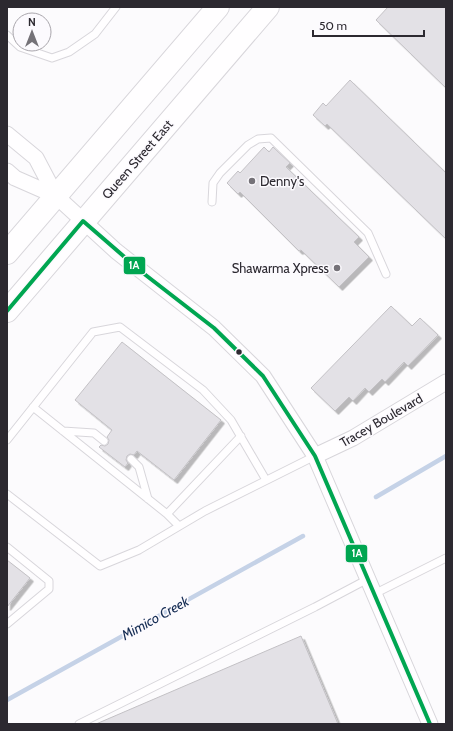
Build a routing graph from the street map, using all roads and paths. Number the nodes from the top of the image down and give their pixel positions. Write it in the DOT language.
graph roads {
  1 [pos="116,7"];
  2 [pos="218,7"];
  3 [pos="268,7"];
  4 [pos="7,35"];
  5 [pos="7,134"];
  6 [pos="7,171"];
  7 [pos="56,196"];
  8 [pos="212,202"];
  9 [pos="83,221"];
  10 [pos="7,253"];
  11 [pos="386,274"];
  12 [pos="7,311"];
  13 [pos="446,382"];
  14 [pos="33,407"];
  15 [pos="63,431"];
  16 [pos="241,436"];
  17 [pos="7,440"];
  18 [pos="104,441"];
  19 [pos="315,456"];
  20 [pos="131,459"];
  21 [pos="266,480"];
  22 [pos="7,494"];
  23 [pos="148,499"];
  24 [pos="167,514"];
  25 [pos="179,526"];
  26 [pos="7,547"];
  27 [pos="446,558"];
  28 [pos="368,579"];
  29 [pos="374,594"];
  30 [pos="7,624"];
  31 [pos="79,724"];
  32 [pos="430,724"];
  1 -- 4 [label="lane"];
  2 -- 7 [label="main road"];
  3 -- 9 [label="main road, Queen Street East"];
  5 -- 7 [label="street"];
  6 -- 7 [label="street"];
  7 -- 9 [label="street"];
  7 -- 10 [label="main road"];
  8 -- 11 [label="lane"];
  9 -- 12 [label="main road, Queen Street East"];
  9 -- 19 [label="street"];
  13 -- 19 [label="street, Tracey Boulevard"];
  14 -- 15 [label="lane"];
  14 -- 16 [label="lane"];
  14 -- 17 [label="lane"];
  15 -- 18 [label="lane"];
  15 -- 23 [label="lane"];
  16 -- 21 [label="lane"];
  16 -- 24 [label="lane"];
  19 -- 21 [label="lane"];
  19 -- 28 [label="street"];
  20 -- 23 [label="lane"];
  21 -- 25 [label="lane"];
  22 -- 25 [label="lane"];
  23 -- 24 [label="lane"];
  24 -- 25 [label="lane"];
  26 -- 30 [label="lane"];
  27 -- 29 [label="lane"];
  28 -- 29 [label="street"];
  28 -- 31 [label="lane"];
  29 -- 32 [label="street"];
}
